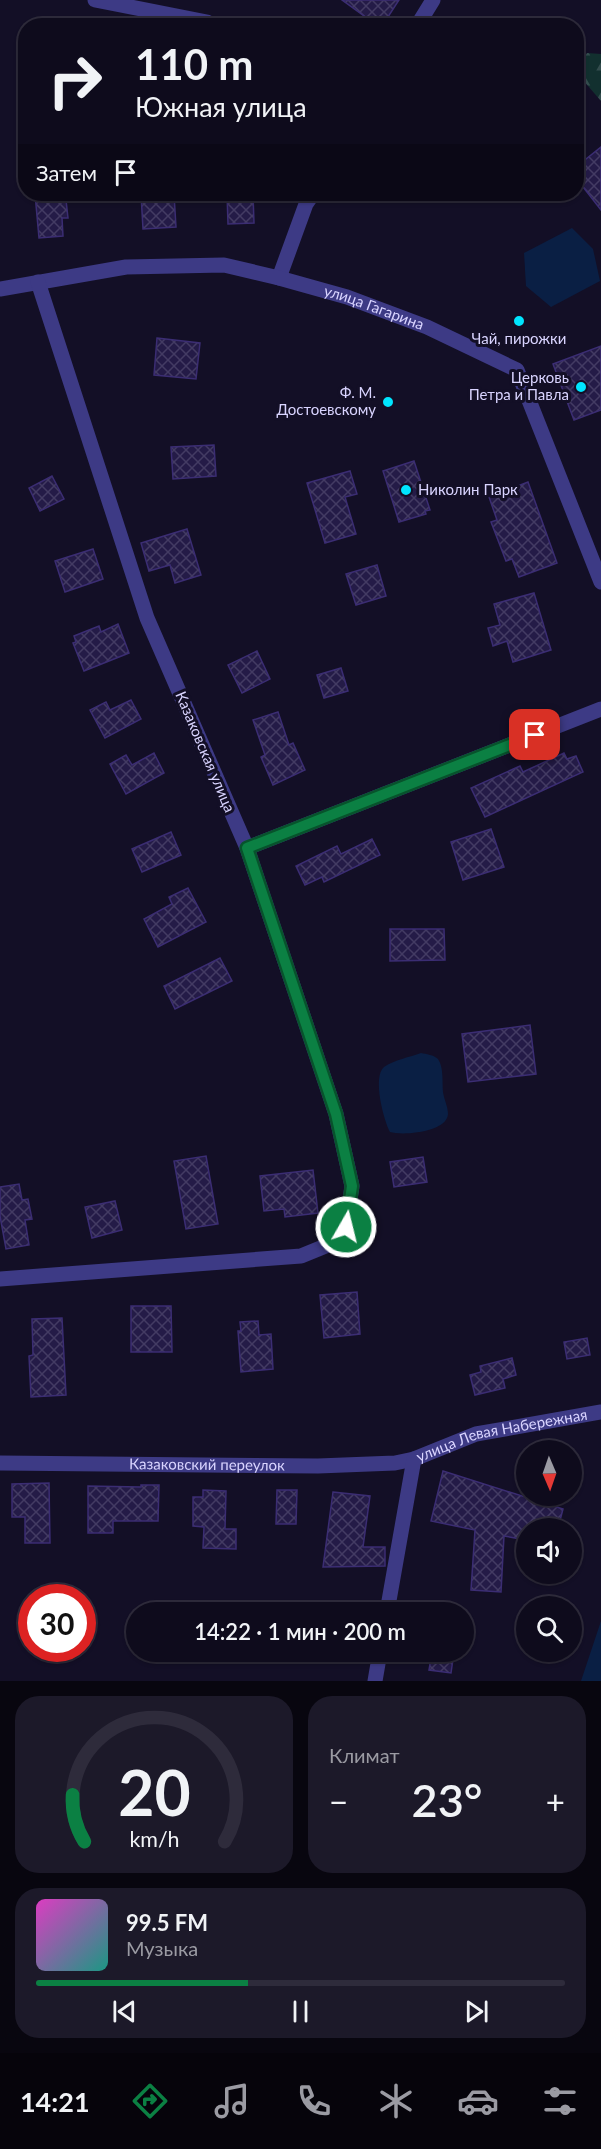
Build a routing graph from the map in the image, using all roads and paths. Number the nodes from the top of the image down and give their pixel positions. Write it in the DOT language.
graph roads {
  1 [pos="95,0"];
  2 [pos="433,0"];
  3 [pos="187,18"];
  4 [pos="422,18"];
  5 [pos="308,201"];
  6 [pos="279,278"];
  7 [pos="38,282"];
  8 [pos="0,290"];
  9 [pos="601,582"];
  10 [pos="601,709"];
  11 [pos="247,848"];
  12 [pos="0,1279"];
  13 [pos="601,1412"];
  14 [pos="414,1459"];
  15 [pos="0,1463"];
  16 [pos="389,1602"];
  17 [pos="378,1662"];
  18 [pos="375,1681"];
  1 -- 3 [label="street"];
  2 -- 4 [label="street"];
  5 -- 6 [label="street"];
  6 -- 7 [label="street, улица Гагарина"];
  6 -- 9 [label="street, улица Гагарина"];
  7 -- 8 [label="street, улица Гагарина"];
  7 -- 11 [label="street, Казаковская улица"];
  10 -- 11 [label="street"];
  11 -- 12 [label="street, Казаковская улица"];
  13 -- 14 [label="street, улица Левая Набережная"];
  14 -- 15 [label="street, Казаковский переулок"];
  14 -- 16 [label="street, улица Левая Набережная"];
  17 -- 18 [label="street"];
}
